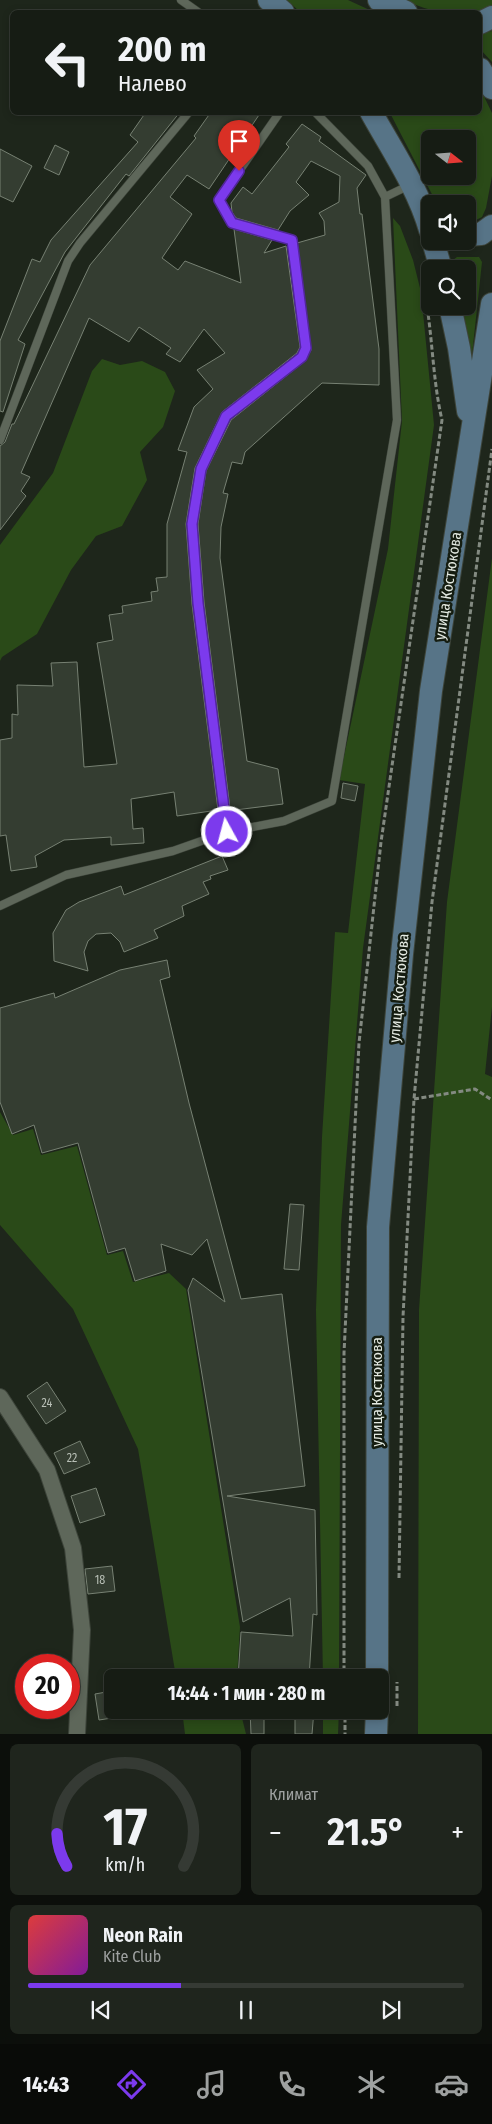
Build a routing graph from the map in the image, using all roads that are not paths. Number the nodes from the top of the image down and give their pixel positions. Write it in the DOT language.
graph roads {
  1 [pos="181,0"];
  2 [pos="270,0"];
  3 [pos="379,0"];
  4 [pos="195,10"];
  5 [pos="281,10"];
  6 [pos="402,10"];
  7 [pos="482,72"];
  8 [pos="492,88"];
  9 [pos="187,115"];
  10 [pos="278,115"];
  11 [pos="318,115"];
  12 [pos="374,115"];
  13 [pos="411,184"];
  14 [pos="385,197"];
  15 [pos="421,205"];
  16 [pos="492,226"];
  17 [pos="476,234"];
  18 [pos="492,304"];
  19 [pos="452,315"];
  20 [pos="471,433"];
  21 [pos="0,440"];
  22 [pos="227,832"];
  23 [pos="0,906"];
  24 [pos="0,1397"];
  25 [pos="387,1669"];
  26 [pos="384,1719"];
  27 [pos="77,1734"];
  28 [pos="376,1734"];
  1 -- 4 [label="lane"];
  2 -- 5 [label="main road"];
  3 -- 6 [label="main road"];
  7 -- 8 [label="main road"];
  9 -- 21 [label="lane"];
  10 -- 22 [label="lane"];
  11 -- 14 [label="lane"];
  12 -- 13 [label="main road"];
  13 -- 14 [label="lane"];
  13 -- 15 [label="main road"];
  14 -- 22 [label="lane"];
  16 -- 17 [label="main road"];
  18 -- 20 [label="main road, улица Костюкова"];
  19 -- 20 [label="main road"];
  20 -- 25 [label="main road, улица Костюкова"];
  22 -- 23 [label="lane"];
  24 -- 27 [label="street"];
  26 -- 28 [label="main road"];
}
